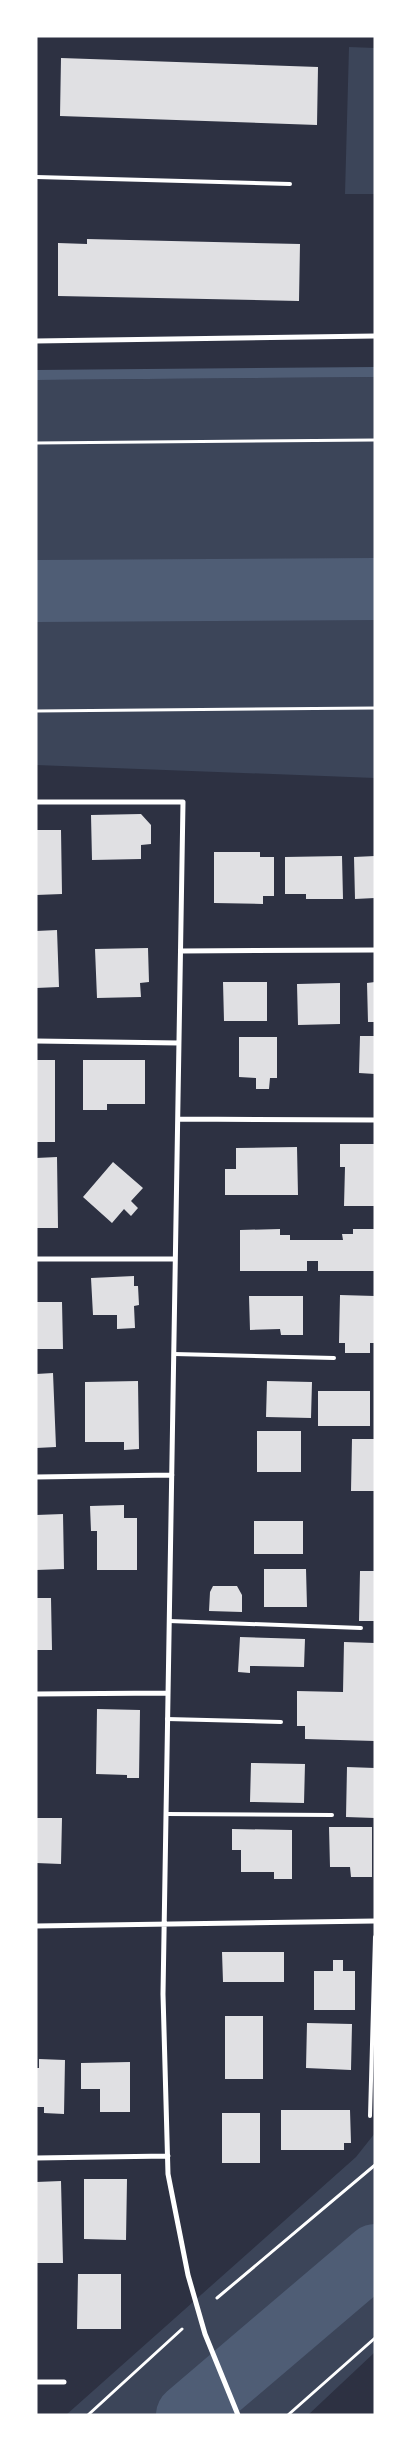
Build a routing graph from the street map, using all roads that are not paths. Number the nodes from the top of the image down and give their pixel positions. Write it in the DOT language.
graph roads {
  1 [pos="36,177"];
  2 [pos="290,184"];
  3 [pos="375,336"];
  4 [pos="36,341"];
  5 [pos="36,802"];
  6 [pos="375,950"];
  7 [pos="181,951"];
  8 [pos="36,1041"];
  9 [pos="179,1044"];
  10 [pos="178,1119"];
  11 [pos="375,1120"];
  12 [pos="36,1259"];
  13 [pos="176,1259"];
  14 [pos="174,1354"];
  15 [pos="334,1358"];
  16 [pos="172,1475"];
  17 [pos="36,1477"];
  18 [pos="169,1621"];
  19 [pos="361,1628"];
  20 [pos="168,1693"];
  21 [pos="36,1694"];
  22 [pos="167,1718"];
  23 [pos="281,1722"];
  24 [pos="166,1814"];
  25 [pos="332,1815"];
  26 [pos="375,1921"];
  27 [pos="164,1923"];
  28 [pos="36,1926"];
  29 [pos="375,1937"];
  30 [pos="370,2116"];
  31 [pos="168,2156"];
  32 [pos="36,2158"];
  33 [pos="36,2382"];
  34 [pos="64,2382"];
  35 [pos="238,2415"];
  1 -- 2 [label="lane"];
  3 -- 4 [label="street"];
  5 -- 7 [label="street"];
  6 -- 7 [label="street"];
  7 -- 9 [label="street"];
  8 -- 9 [label="street"];
  9 -- 10 [label="street"];
  10 -- 11 [label="street"];
  10 -- 13 [label="street"];
  12 -- 13 [label="street"];
  13 -- 14 [label="street"];
  14 -- 15 [label="lane"];
  14 -- 16 [label="street"];
  16 -- 17 [label="street"];
  16 -- 18 [label="street"];
  18 -- 19 [label="lane"];
  18 -- 20 [label="street"];
  20 -- 21 [label="street"];
  20 -- 22 [label="street"];
  22 -- 23 [label="lane"];
  22 -- 24 [label="street"];
  24 -- 25 [label="lane"];
  24 -- 27 [label="street"];
  26 -- 27 [label="street"];
  27 -- 28 [label="street"];
  27 -- 31 [label="street"];
  29 -- 30 [label="lane"];
  31 -- 32 [label="street"];
  31 -- 35 [label="street"];
  33 -- 34 [label="street"];
}
